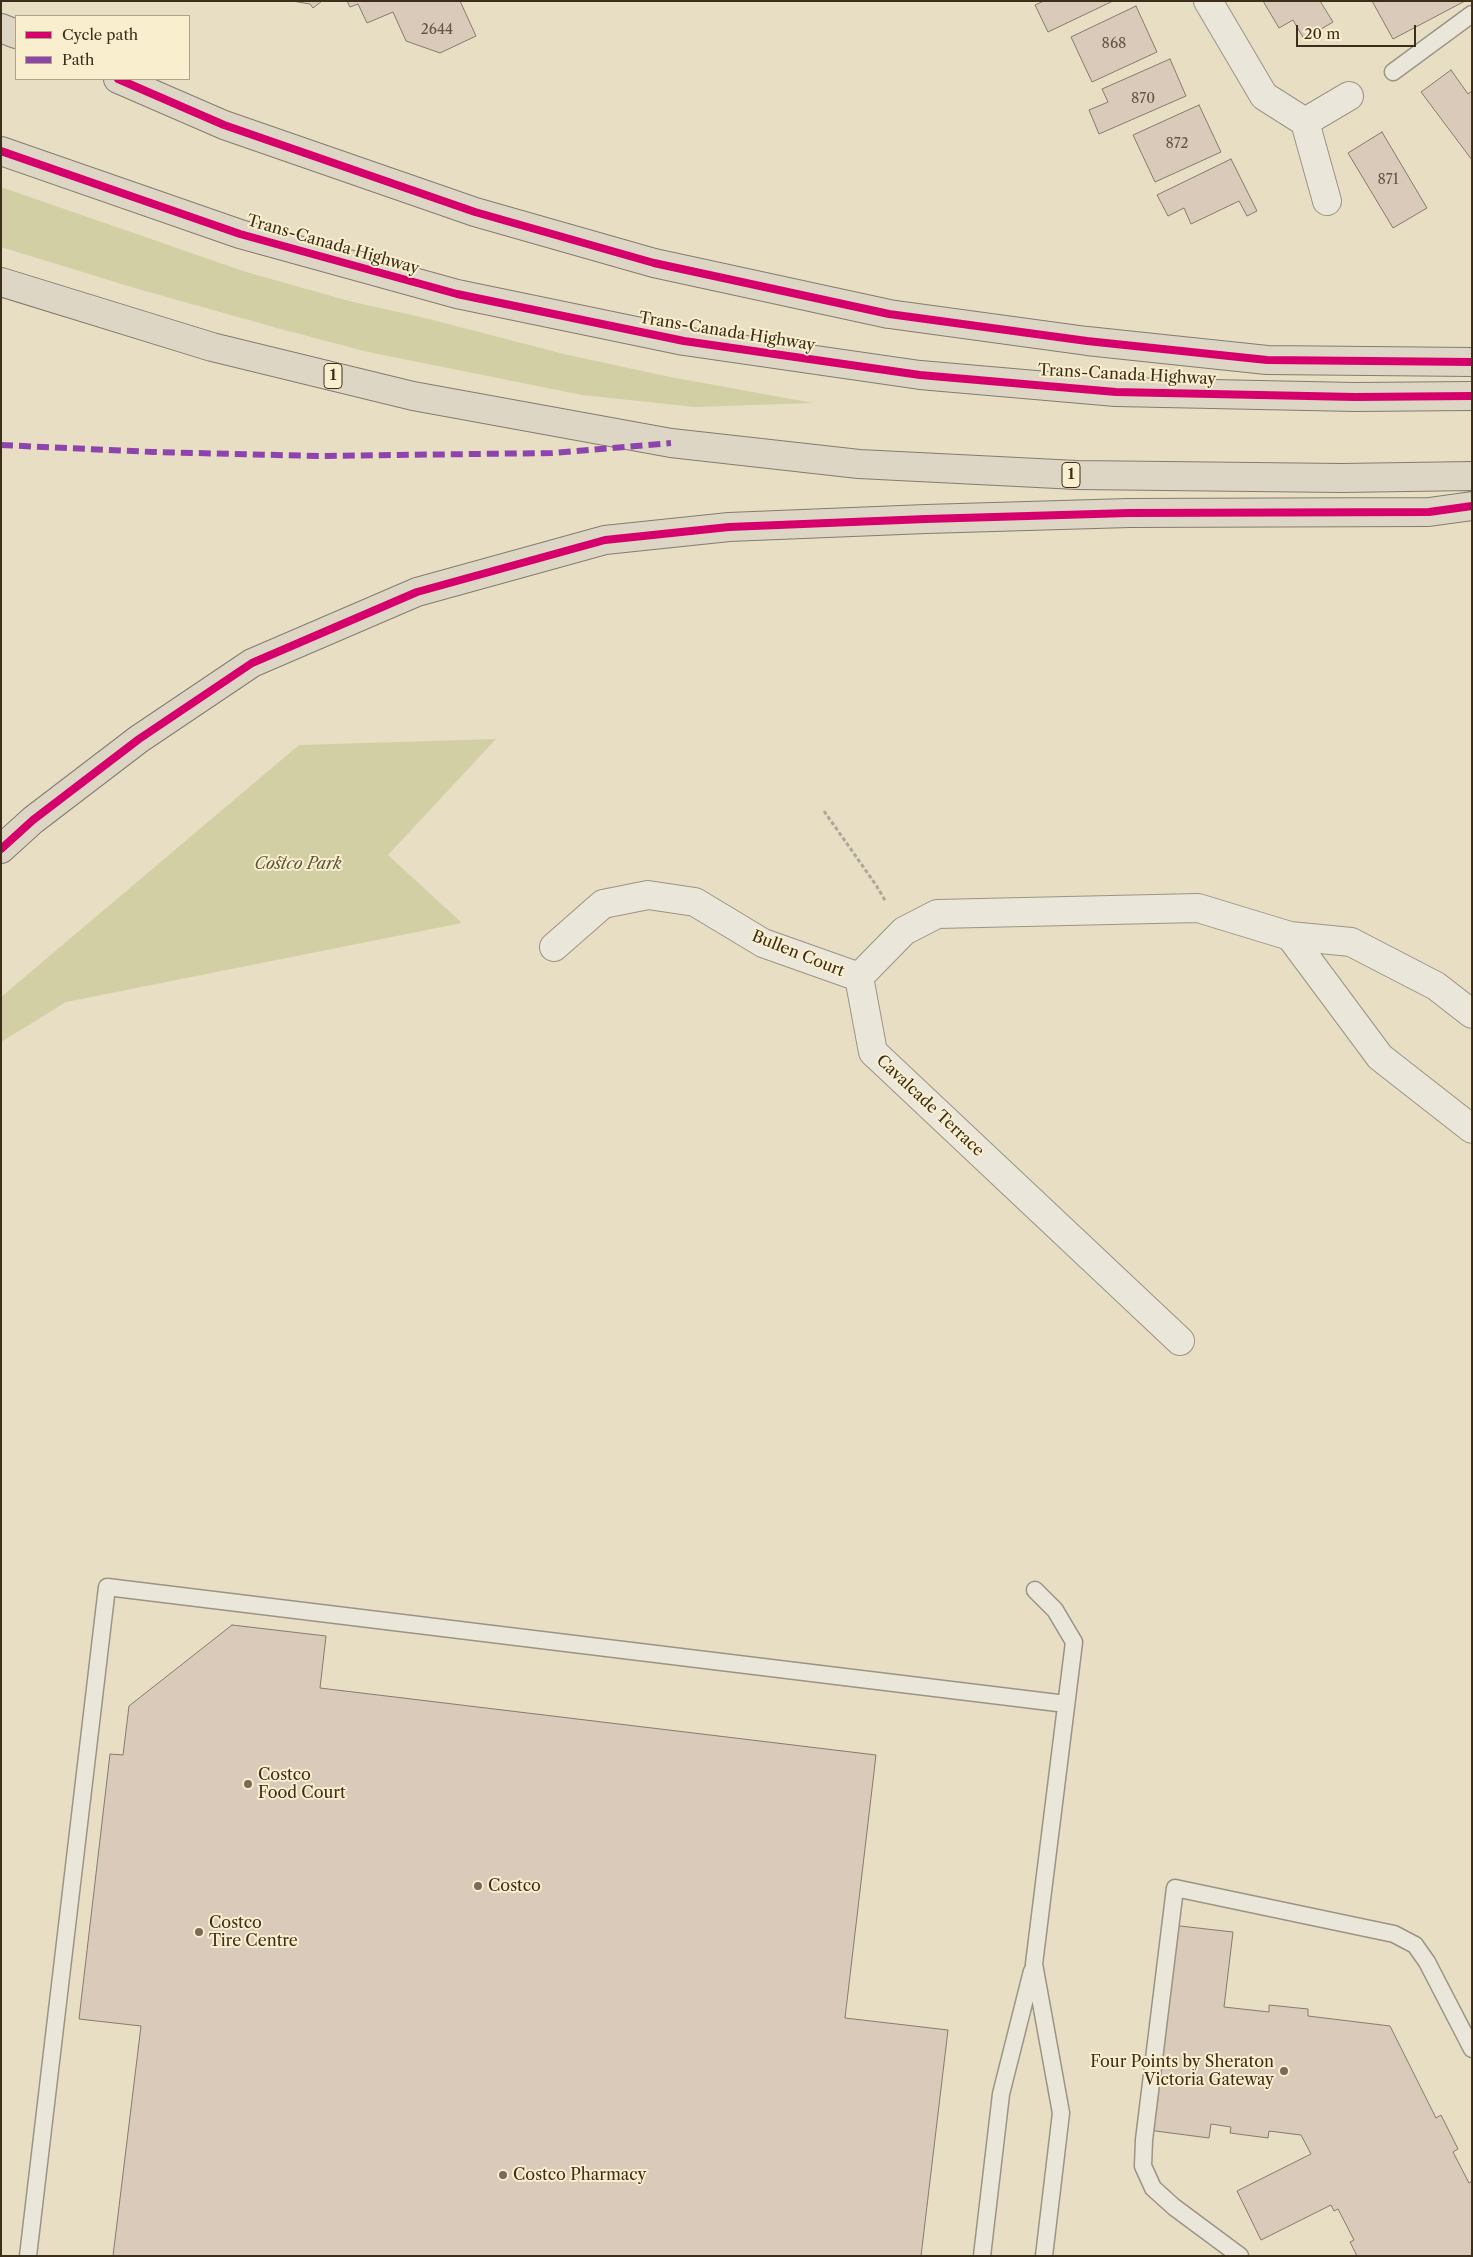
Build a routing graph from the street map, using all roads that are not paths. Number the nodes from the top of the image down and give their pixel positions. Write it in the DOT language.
graph roads {
  1 [pos="1208,1"];
  2 [pos="1472,14"];
  3 [pos="1,28"];
  4 [pos="15,34"];
  5 [pos="1393,72"];
  6 [pos="120,80"];
  7 [pos="1349,96"];
  8 [pos="1305,122"];
  9 [pos="1,152"];
  10 [pos="1327,202"];
  11 [pos="1,282"];
  12 [pos="1472,362"];
  13 [pos="1472,396"];
  14 [pos="1472,476"];
  15 [pos="1472,506"];
  16 [pos="1,849"];
  17 [pos="1290,936"];
  18 [pos="554,947"];
  19 [pos="859,978"];
  20 [pos="1472,1014"];
  21 [pos="1472,1129"];
  22 [pos="1180,1341"];
  23 [pos="1035,1590"];
  24 [pos="1066,1704"];
  25 [pos="1034,1964"];
  26 [pos="1472,2049"];
  27 [pos="28,2256"];
  28 [pos="982,2256"];
  29 [pos="1044,2256"];
  30 [pos="1240,2256"];
  1 -- 8 [label="street"];
  2 -- 5 [label="lane"];
  3 -- 4 [label="highway"];
  6 -- 12 [label="highway"];
  7 -- 8 [label="street"];
  8 -- 10 [label="street"];
  9 -- 13 [label="highway, Trans-Canada Highway"];
  11 -- 14 [label="highway, 1"];
  15 -- 16 [label="highway"];
  17 -- 19 [label="street"];
  17 -- 20 [label="street"];
  17 -- 21 [label="street"];
  18 -- 19 [label="street, Bullen Court"];
  19 -- 22 [label="street, Cavalcade Terrace"];
  23 -- 24 [label="lane"];
  24 -- 25 [label="lane"];
  24 -- 27 [label="lane"];
  25 -- 28 [label="lane"];
  25 -- 29 [label="lane"];
  26 -- 30 [label="lane"];
}
